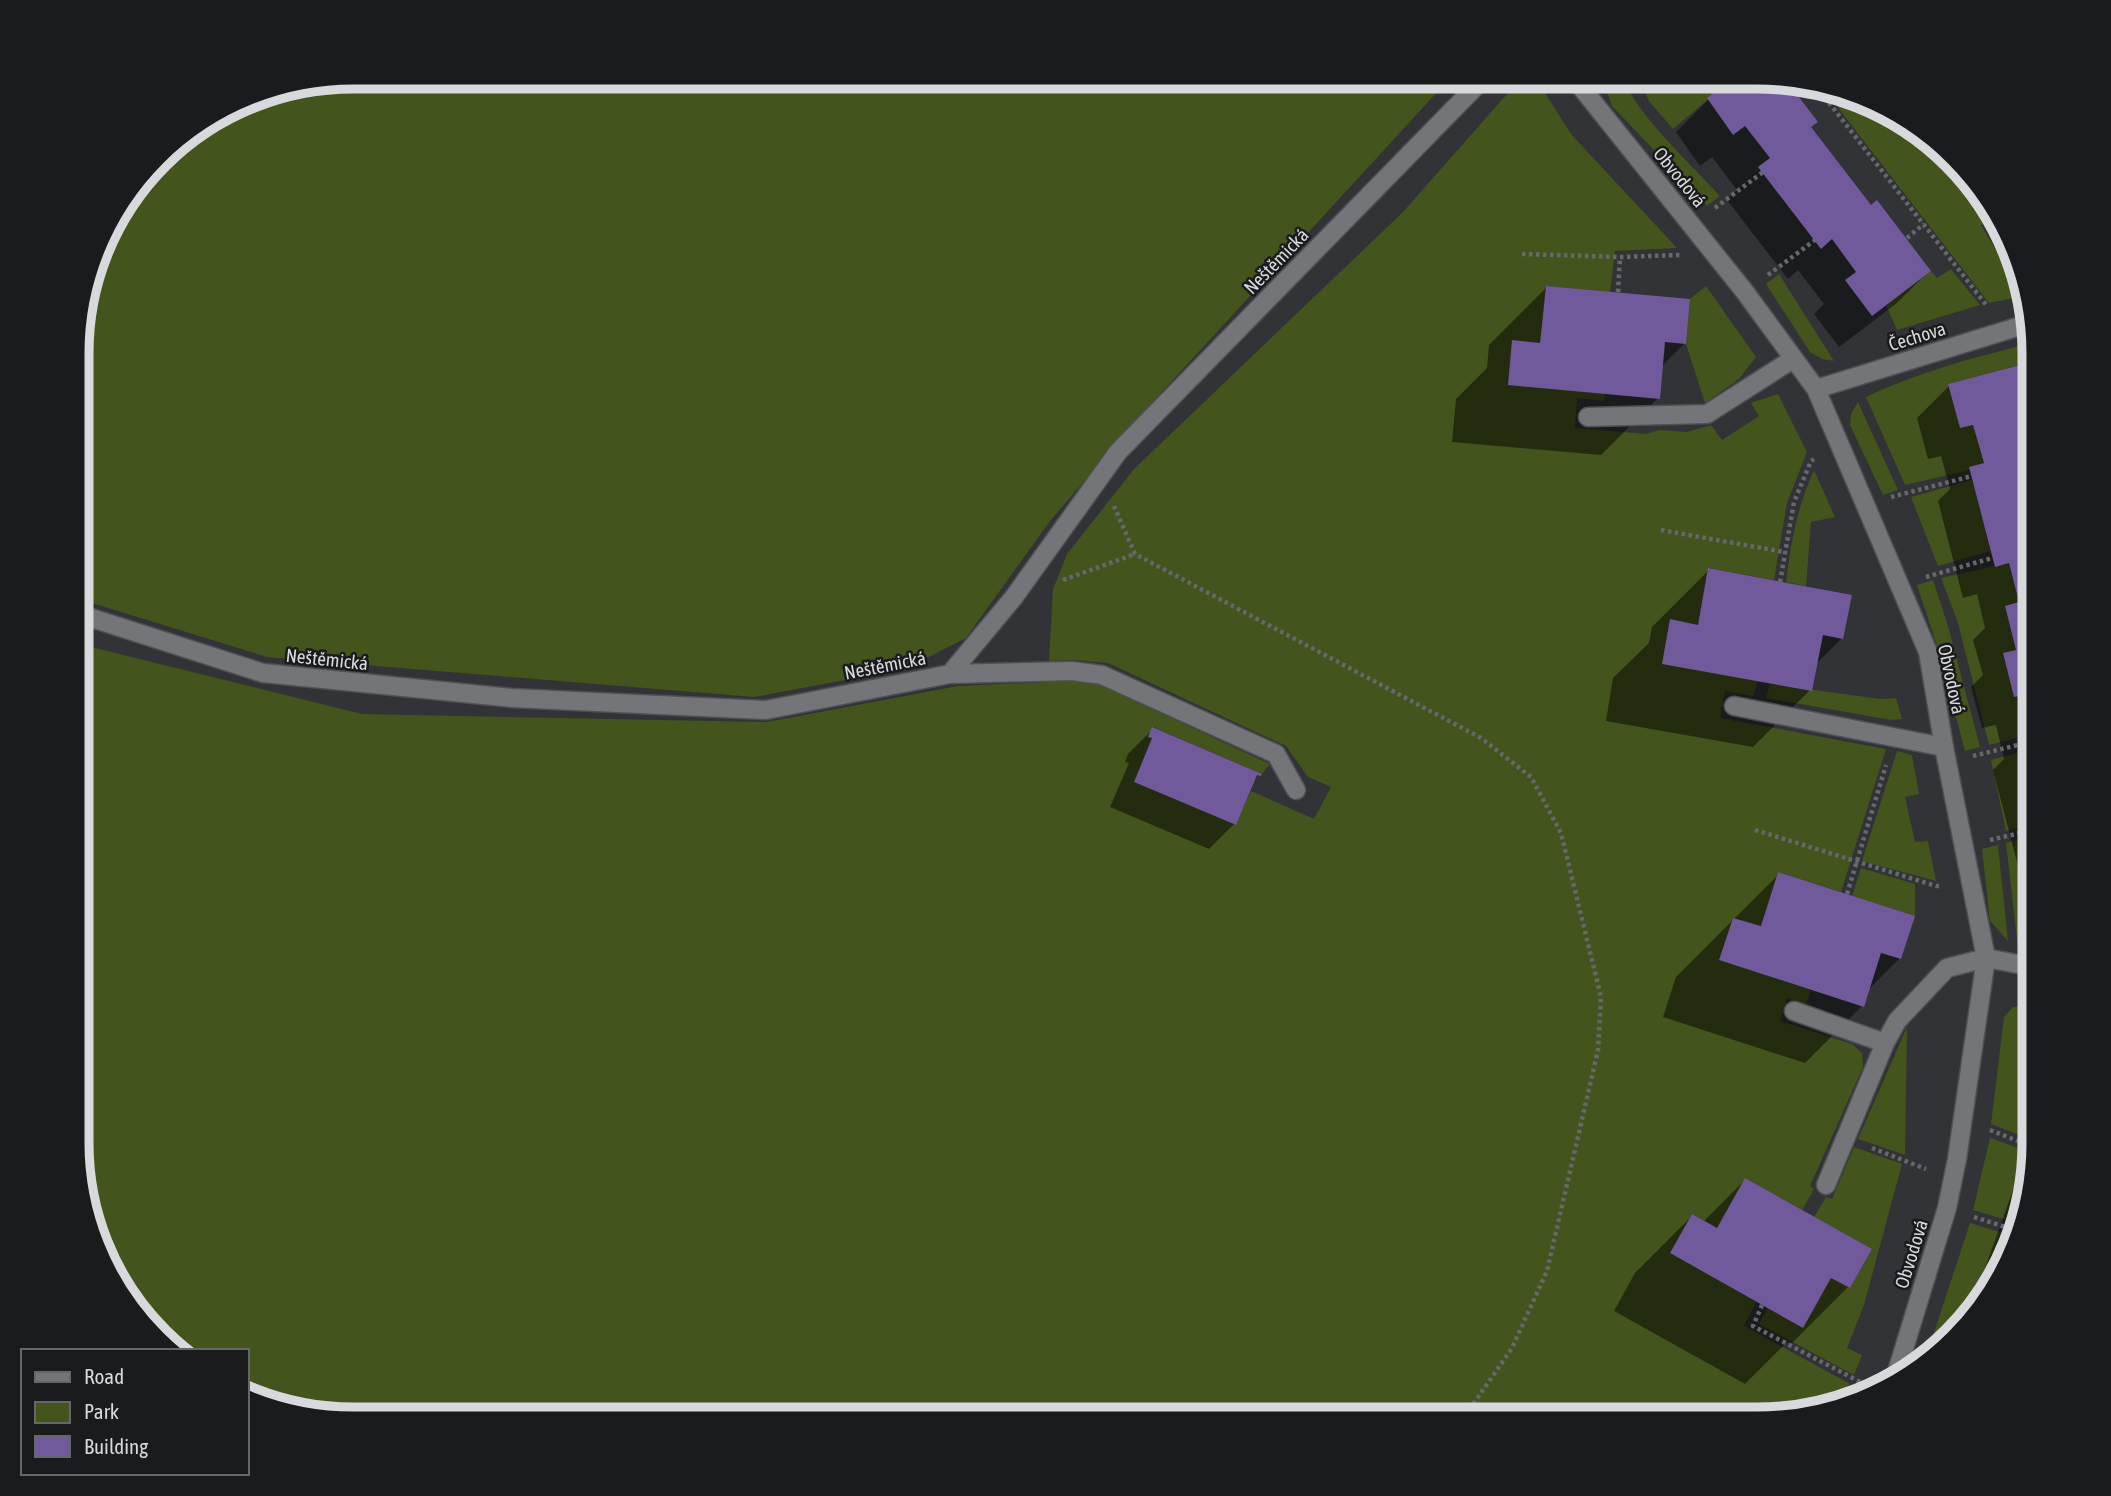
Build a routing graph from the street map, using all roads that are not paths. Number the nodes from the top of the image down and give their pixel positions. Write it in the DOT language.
graph roads {
  1 [pos="1474,89"];
  2 [pos="1582,89"];
  3 [pos="2020,326"];
  4 [pos="1793,359"];
  5 [pos="1815,389"];
  6 [pos="1588,416"];
  7 [pos="89,617"];
  8 [pos="950,674"];
  9 [pos="1734,706"];
  10 [pos="1944,747"];
  11 [pos="1296,790"];
  12 [pos="1986,958"];
  13 [pos="2022,965"];
  14 [pos="1794,1011"];
  15 [pos="1885,1043"];
  16 [pos="1826,1185"];
  17 [pos="1899,1366"];
  1 -- 8 [label="street, Neštěmická"];
  2 -- 4 [label="street, Obvodová"];
  3 -- 5 [label="street, Čechova"];
  4 -- 5 [label="street, Obvodová"];
  4 -- 6 [label="street"];
  5 -- 10 [label="street, Obvodová"];
  7 -- 8 [label="street, Neštěmická"];
  8 -- 11 [label="street"];
  9 -- 10 [label="street"];
  10 -- 12 [label="street, Obvodová"];
  12 -- 13 [label="street"];
  12 -- 15 [label="street"];
  12 -- 17 [label="street, Obvodová"];
  14 -- 15 [label="street"];
  15 -- 16 [label="street"];
}
